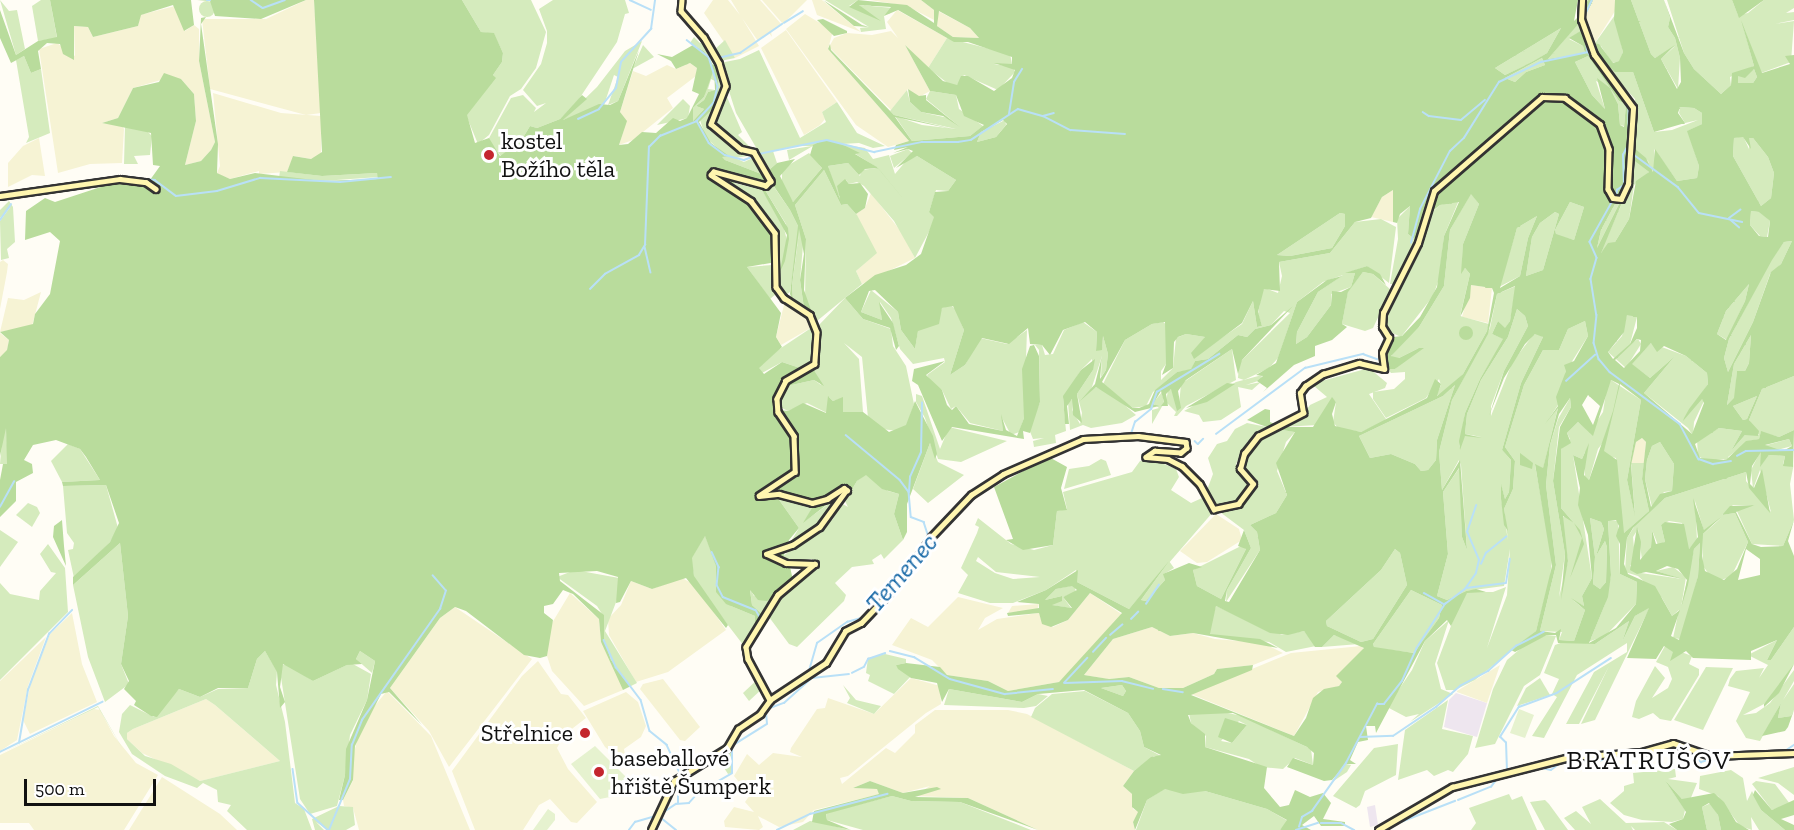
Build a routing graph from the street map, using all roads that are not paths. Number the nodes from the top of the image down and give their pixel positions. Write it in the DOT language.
graph roads {
  1 [pos="682,0"];
  2 [pos="1582,0"];
  3 [pos="156,189"];
  4 [pos="0,196"];
  5 [pos="770,700"];
  6 [pos="1794,753"];
  7 [pos="651,830"];
  8 [pos="1378,830"];
  1 -- 5 [label="street"];
  2 -- 5 [label="street"];
  3 -- 4 [label="street"];
  5 -- 7 [label="street"];
  6 -- 8 [label="street"];
}
